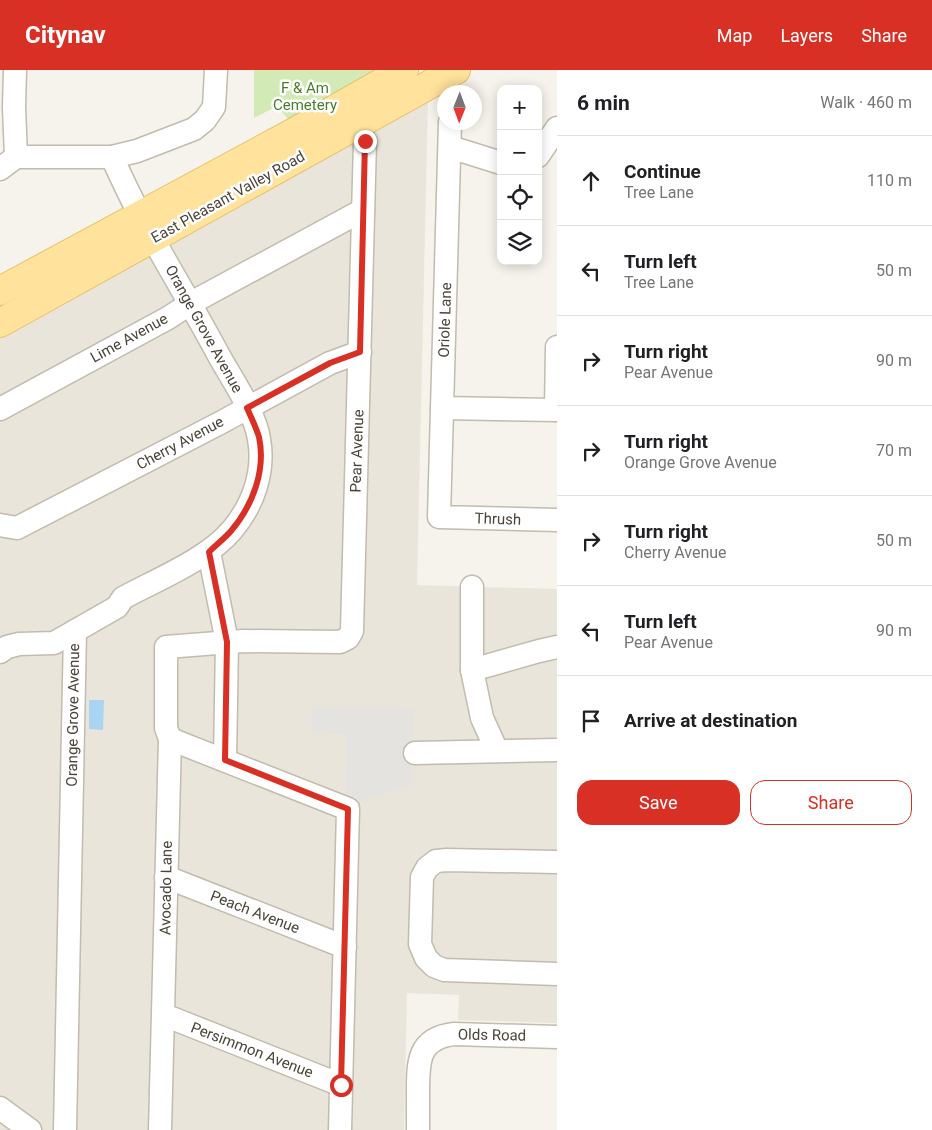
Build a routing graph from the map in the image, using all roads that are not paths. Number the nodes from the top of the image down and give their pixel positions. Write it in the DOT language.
graph roads {
  1 [pos="15,70"];
  2 [pos="216,70"];
  3 [pos="404,70"];
  4 [pos="451,77"];
  5 [pos="557,128"];
  6 [pos="450,130"];
  7 [pos="365,141"];
  8 [pos="450,147"];
  9 [pos="542,150"];
  10 [pos="112,157"];
  11 [pos="8,163"];
  12 [pos="497,163"];
  13 [pos="363,210"];
  14 [pos="147,227"];
  15 [pos="0,291"];
  16 [pos="191,303"];
  17 [pos="0,323"];
  18 [pos="557,347"];
  19 [pos="360,352"];
  20 [pos="247,408"];
  21 [pos="442,408"];
  22 [pos="0,409"];
  23 [pos="557,410"];
  24 [pos="440,517"];
  25 [pos="557,520"];
  26 [pos="0,525"];
  27 [pos="209,552"];
  28 [pos="472,587"];
  29 [pos="75,631"];
  30 [pos="227,642"];
  31 [pos="166,647"];
  32 [pos="557,647"];
  33 [pos="0,652"];
  34 [pos="472,670"];
  35 [pos="170,739"];
  36 [pos="557,750"];
  37 [pos="497,751"];
  38 [pos="415,753"];
  39 [pos="225,760"];
  40 [pos="557,862"];
  41 [pos="166,877"];
  42 [pos="345,947"];
  43 [pos="557,974"];
  44 [pos="164,1015"];
  45 [pos="557,1037"];
  46 [pos="341,1085"];
  47 [pos="0,1108"];
  48 [pos="30,1130"];
  49 [pos="65,1130"];
  50 [pos="160,1130"];
  51 [pos="340,1130"];
  52 [pos="418,1130"];
  1 -- 11 [label="street"];
  2 -- 10 [label="street"];
  3 -- 14 [label="main road, East Pleasant Valley Road"];
  4 -- 14 [label="main road, East Pleasant Valley Road"];
  5 -- 9 [label="street"];
  6 -- 8 [label="street, Oriole Lane"];
  7 -- 13 [label="street, Pear Avenue"];
  8 -- 12 [label="street"];
  8 -- 21 [label="street, Oriole Lane"];
  10 -- 11 [label="street"];
  10 -- 14 [label="street, Orange Grove Avenue"];
  13 -- 16 [label="street, Lime Avenue"];
  13 -- 19 [label="street, Pear Avenue"];
  14 -- 15 [label="main road, East Pleasant Valley Road"];
  14 -- 16 [label="street, Orange Grove Avenue"];
  14 -- 17 [label="main road, East Pleasant Valley Road"];
  16 -- 20 [label="street, Orange Grove Avenue"];
  16 -- 22 [label="street, Lime Avenue"];
  18 -- 23 [label="street"];
  19 -- 20 [label="street, Cherry Avenue"];
  19 -- 30 [label="street, Pear Avenue"];
  20 -- 26 [label="street, Cherry Avenue"];
  20 -- 27 [label="street, Orange Grove Avenue"];
  21 -- 23 [label="street"];
  21 -- 24 [label="street, Oriole Lane"];
  24 -- 25 [label="street, Thrush"];
  27 -- 29 [label="street, Orange Grove Avenue"];
  27 -- 30 [label="street"];
  28 -- 34 [label="street"];
  29 -- 33 [label="street"];
  29 -- 49 [label="street, Orange Grove Avenue"];
  30 -- 31 [label="street, Pear Avenue"];
  30 -- 39 [label="street"];
  31 -- 35 [label="street, Avocado Lane"];
  32 -- 34 [label="street"];
  34 -- 37 [label="street"];
  35 -- 39 [label="street"];
  35 -- 41 [label="street, Avocado Lane"];
  36 -- 37 [label="street"];
  37 -- 38 [label="street"];
  39 -- 42 [label="street"];
  40 -- 43 [label="street"];
  41 -- 42 [label="street, Peach Avenue"];
  41 -- 44 [label="street, Avocado Lane"];
  42 -- 46 [label="street"];
  44 -- 46 [label="street, Persimmon Avenue"];
  44 -- 50 [label="street, Avocado Lane"];
  45 -- 52 [label="street, Olds Road"];
  46 -- 51 [label="street"];
  47 -- 48 [label="street"];
}
